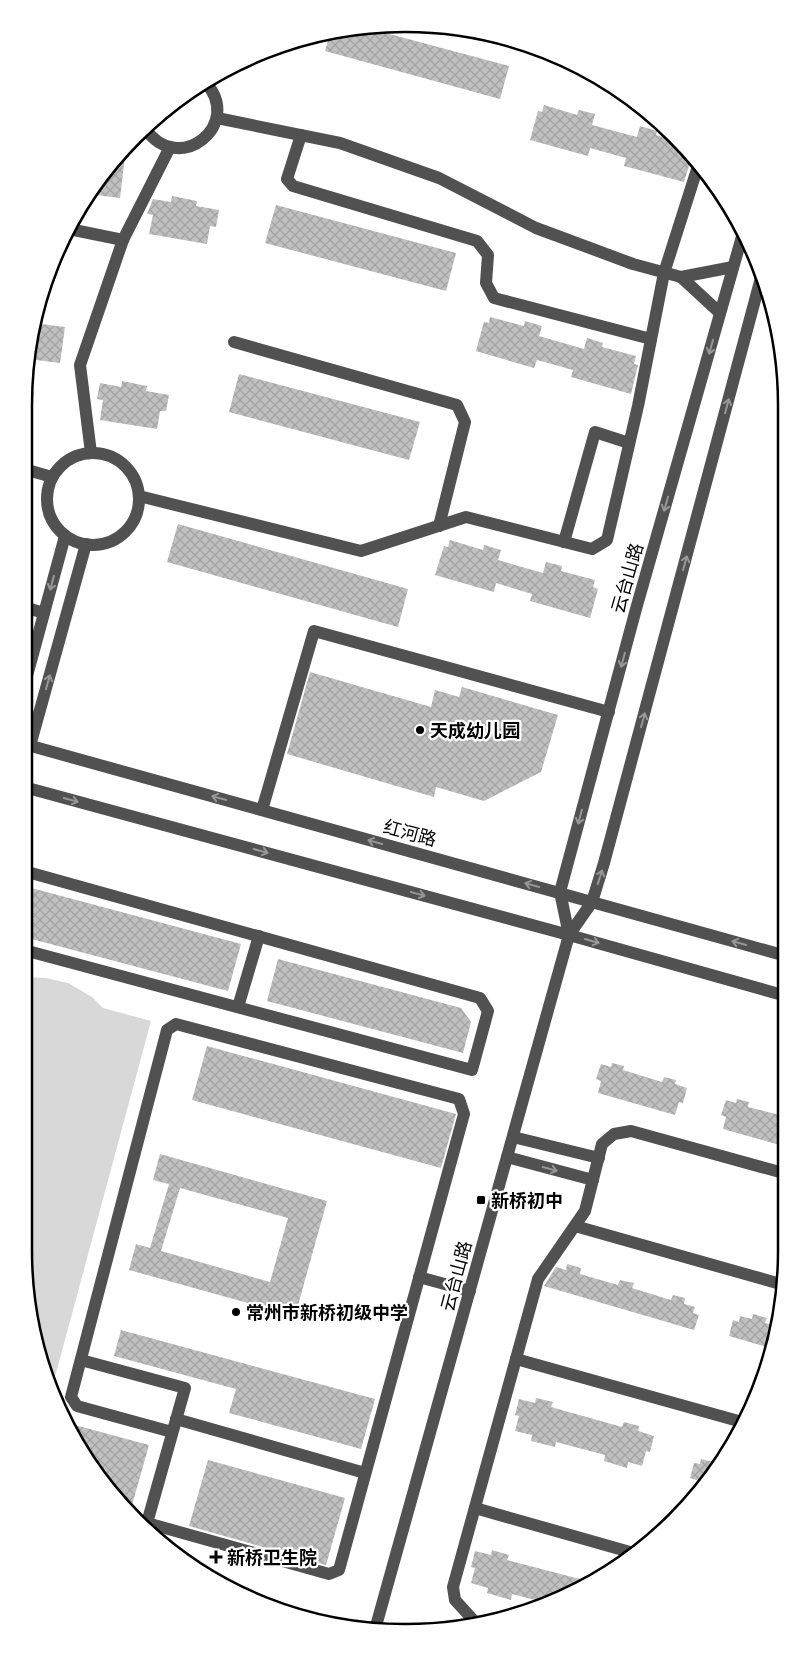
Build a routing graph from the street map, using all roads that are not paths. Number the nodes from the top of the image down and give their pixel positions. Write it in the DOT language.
graph roads {
  1 [pos="210,88"];
  2 [pos="217,118"];
  3 [pos="149,135"];
  4 [pos="301,135"];
  5 [pos="170,147"];
  6 [pos="696,172"];
  7 [pos="76,230"];
  8 [pos="124,240"];
  9 [pos="740,242"];
  10 [pos="733,267"];
  11 [pos="664,273"];
  12 [pos="681,277"];
  13 [pos="759,286"];
  14 [pos="720,313"];
  15 [pos="651,339"];
  16 [pos="234,342"];
  17 [pos="629,443"];
  18 [pos="91,453"];
  19 [pos="32,471"];
  20 [pos="52,477"];
  21 [pos="139,496"];
  22 [pos="439,526"];
  23 [pos="65,536"];
  24 [pos="564,542"];
  25 [pos="86,544"];
  26 [pos="32,609"];
  27 [pos="44,613"];
  28 [pos="32,657"];
  29 [pos="609,712"];
  30 [pos="32,728"];
  31 [pos="32,746"];
  32 [pos="32,789"];
  33 [pos="262,810"];
  34 [pos="32,873"];
  35 [pos="560,892"];
  36 [pos="592,902"];
  37 [pos="568,935"];
  38 [pos="259,936"];
  39 [pos="32,952"];
  40 [pos="778,954"];
  41 [pos="778,994"];
  42 [pos="238,1007"];
  43 [pos="513,1136"];
  44 [pos="507,1157"];
  45 [pos="599,1158"];
  46 [pos="778,1172"];
  47 [pos="593,1180"];
  48 [pos="575,1226"];
  49 [pos="419,1277"];
  50 [pos="777,1283"];
  51 [pos="470,1291"];
  52 [pos="516,1359"];
  53 [pos="81,1360"];
  54 [pos="176,1419"];
  55 [pos="737,1421"];
  56 [pos="172,1432"];
  57 [pos="365,1473"];
  58 [pos="475,1508"];
  59 [pos="148,1520"];
  60 [pos="153,1525"];
  61 [pos="626,1551"];
  62 [pos="471,1617"];
  63 [pos="377,1622"];
  1 -- 2 [label="street"];
  2 -- 4 [label="street"];
  2 -- 5 [label="street"];
  3 -- 5 [label="street"];
  4 -- 11 [label="street"];
  4 -- 15 [label="street"];
  5 -- 8 [label="street"];
  6 -- 11 [label="street"];
  7 -- 8 [label="street"];
  8 -- 18 [label="street"];
  9 -- 10 [label="street, 云台山路"];
  10 -- 12 [label="street"];
  10 -- 14 [label="street, 云台山路"];
  11 -- 12 [label="street"];
  11 -- 15 [label="street"];
  12 -- 14 [label="street"];
  36 -- 13 [label="street, 云台山路, one-way"];
  14 -- 29 [label="street, 云台山路, one-way"];
  15 -- 17 [label="street"];
  16 -- 22 [label="street"];
  17 -- 24 [label="street"];
  17 -- 24 [label="street"];
  18 -- 20 [label="street"];
  18 -- 21 [label="street"];
  19 -- 20 [label="street"];
  20 -- 23 [label="street"];
  21 -- 22 [label="street"];
  21 -- 25 [label="street"];
  22 -- 24 [label="street"];
  23 -- 25 [label="street"];
  23 -- 27 [label="street, one-way"];
  30 -- 25 [label="street, one-way"];
  26 -- 27 [label="street"];
  27 -- 28 [label="street"];
  29 -- 33 [label="street"];
  29 -- 35 [label="street, 云台山路, one-way"];
  33 -- 31 [label="street, 红河路, one-way"];
  32 -- 37 [label="street, one-way"];
  35 -- 33 [label="street, 红河路, one-way"];
  34 -- 38 [label="street"];
  35 -- 36 [label="street, 红河路"];
  35 -- 37 [label="street, 云台山路"];
  36 -- 37 [label="street, 云台山路"];
  40 -- 36 [label="street, 红河路, one-way"];
  37 -- 41 [label="street, one-way"];
  37 -- 43 [label="street, 云台山路"];
  38 -- 42 [label="street"];
  38 -- 42 [label="street"];
  39 -- 42 [label="street"];
  43 -- 44 [label="street, 云台山路"];
  43 -- 45 [label="street"];
  44 -- 47 [label="street, one-way"];
  44 -- 51 [label="street, 云台山路"];
  45 -- 46 [label="street"];
  45 -- 47 [label="street"];
  47 -- 48 [label="street"];
  48 -- 50 [label="street"];
  48 -- 52 [label="street"];
  49 -- 51 [label="street"];
  49 -- 53 [label="street"];
  49 -- 57 [label="street"];
  51 -- 63 [label="street, 云台山路"];
  52 -- 55 [label="street"];
  52 -- 58 [label="street"];
  53 -- 54 [label="street"];
  53 -- 56 [label="street"];
  54 -- 56 [label="street"];
  54 -- 57 [label="street"];
  56 -- 59 [label="street"];
  57 -- 60 [label="street"];
  58 -- 61 [label="street"];
  58 -- 62 [label="street"];
}
